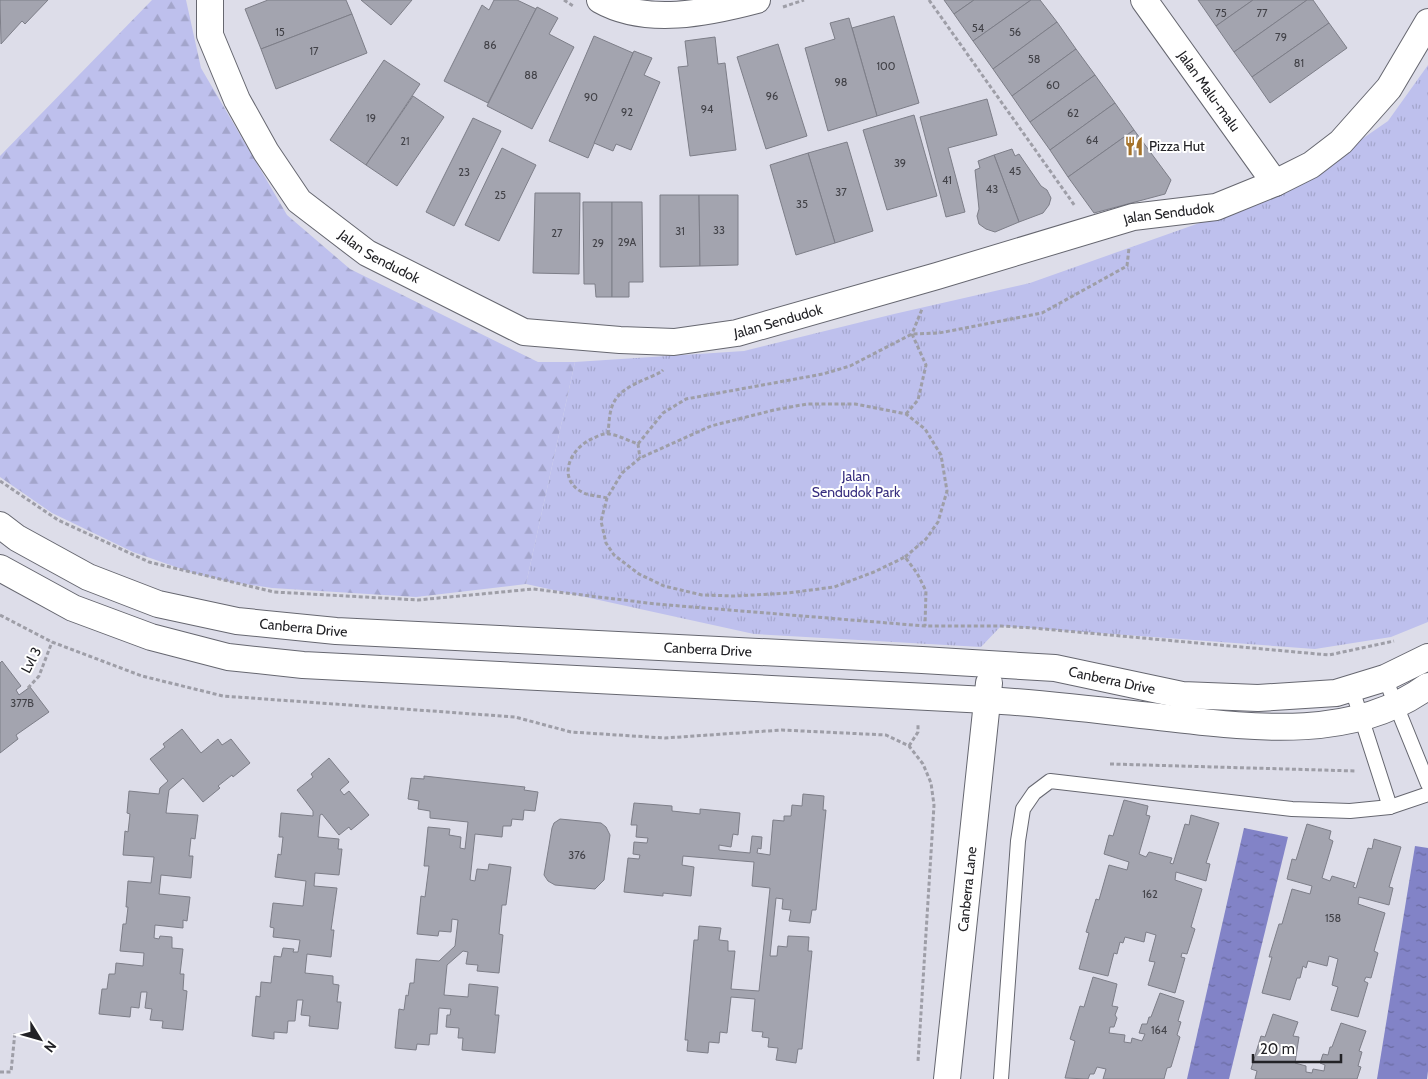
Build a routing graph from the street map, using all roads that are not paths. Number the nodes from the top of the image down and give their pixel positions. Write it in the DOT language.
graph roads {
  1 [pos="210,0"];
  2 [pos="600,0"];
  3 [pos="756,0"];
  4 [pos="1144,0"];
  5 [pos="1428,22"];
  6 [pos="1275,183"];
  7 [pos="0,525"];
  8 [pos="0,568"];
  9 [pos="1428,657"];
  10 [pos="990,664"];
  11 [pos="1385,678"];
  12 [pos="1428,686"];
  13 [pos="1352,689"];
  14 [pos="987,700"];
  15 [pos="1396,706"];
  16 [pos="1360,718"];
  17 [pos="1428,784"];
  18 [pos="1428,794"];
  19 [pos="1390,807"];
  20 [pos="947,1079"];
  21 [pos="1001,1079"];
  1 -- 6 [label="street, Jalan Sendudok"];
  2 -- 3 [label="street"];
  4 -- 6 [label="street, Jalan Malu-malu"];
  5 -- 6 [label="street, Jalan Sendudok"];
  7 -- 10 [label="street, Canberra Drive"];
  8 -- 14 [label="street, Canberra Drive"];
  9 -- 11 [label="street, Canberra Drive"];
  10 -- 13 [label="street, Canberra Drive"];
  10 -- 14 [label="street, Canberra Lane"];
  11 -- 13 [label="street, Canberra Drive"];
  11 -- 15 [label="lane"];
  12 -- 15 [label="street, Canberra Drive"];
  13 -- 16 [label="lane"];
  14 -- 16 [label="street, Canberra Drive"];
  14 -- 20 [label="street, Canberra Lane"];
  15 -- 16 [label="street, Canberra Drive"];
  15 -- 17 [label="lane"];
  16 -- 19 [label="lane"];
  18 -- 19 [label="lane"];
  19 -- 21 [label="lane"];
}
